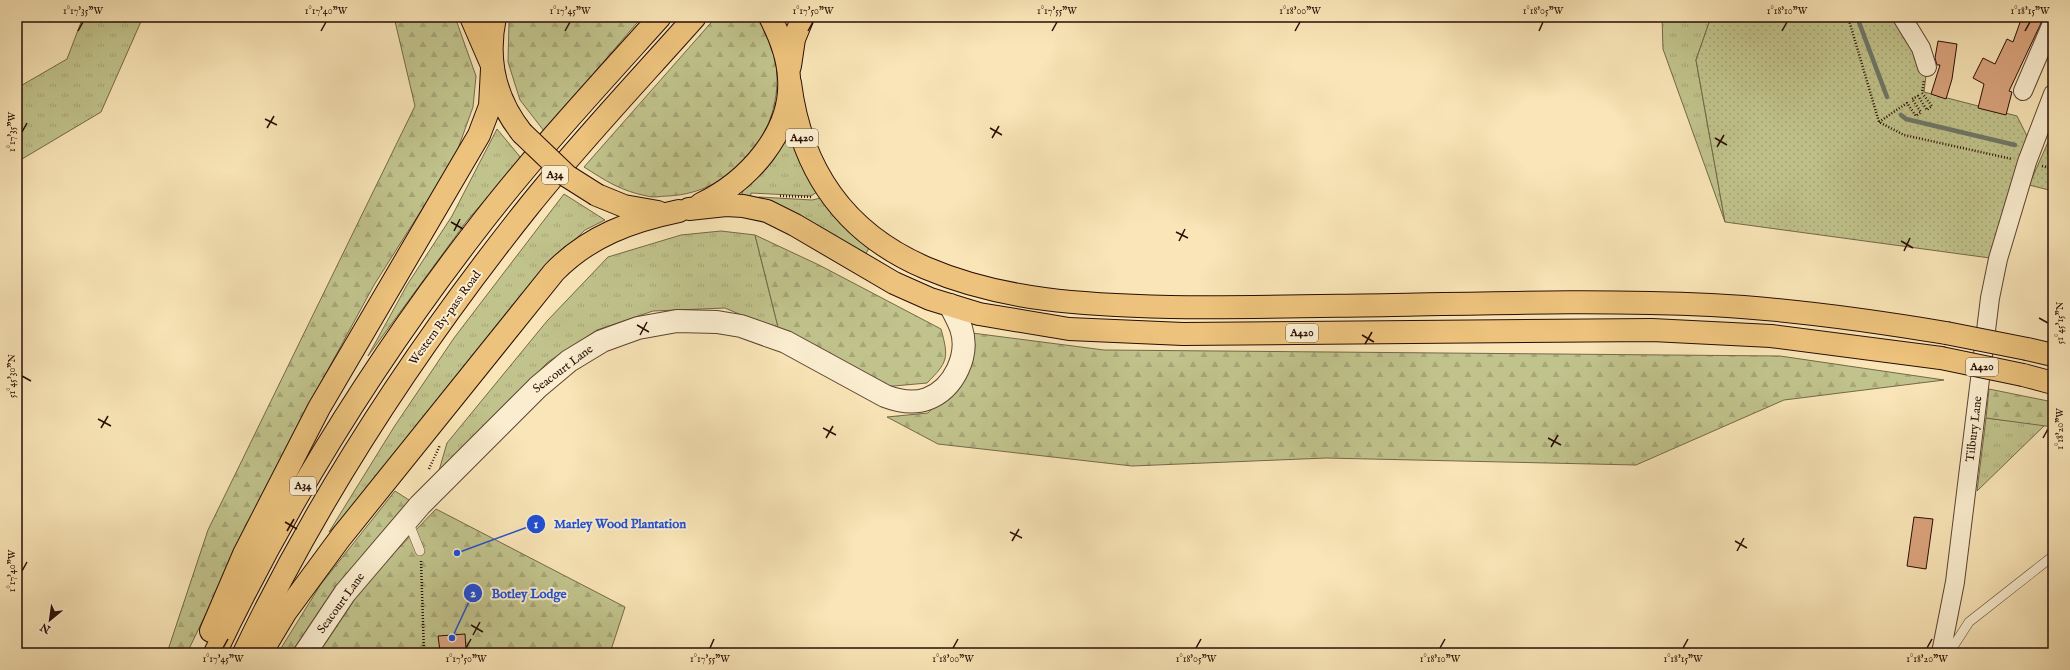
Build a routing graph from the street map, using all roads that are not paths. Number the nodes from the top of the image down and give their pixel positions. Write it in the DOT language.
graph roads {
  1 [pos="471,17"];
  2 [pos="495,17"];
  3 [pos="660,17"];
  4 [pos="695,17"];
  5 [pos="770,17"];
  6 [pos="803,17"];
  7 [pos="1902,17"];
  8 [pos="2053,21"];
  9 [pos="492,66"];
  10 [pos="1927,67"];
  11 [pos="790,80"];
  12 [pos="2022,92"];
  13 [pos="2053,94"];
  14 [pos="684,210"];
  15 [pos="950,305"];
  16 [pos="2053,355"];
  17 [pos="2053,383"];
  18 [pos="414,512"];
  19 [pos="420,551"];
  20 [pos="2053,556"];
  21 [pos="203,653"];
  22 [pos="215,653"];
  23 [pos="244,653"];
  24 [pos="261,653"];
  25 [pos="306,653"];
  26 [pos="1942,653"];
  27 [pos="1949,653"];
  1 -- 9 [label="main road"];
  2 -- 9 [label="main road"];
  3 -- 22 [label="main road, A34"];
  4 -- 23 [label="main road, Western By-pass Road / A34"];
  5 -- 11 [label="main road"];
  6 -- 11 [label="main road"];
  7 -- 10 [label="street"];
  8 -- 12 [label="street"];
  9 -- 14 [label="main road, bridge"];
  9 -- 21 [label="main road"];
  11 -- 14 [label="main road"];
  11 -- 16 [label="main road, A420, bridge"];
  13 -- 26 [label="street, Tilbury Lane"];
  14 -- 15 [label="main road, A420"];
  14 -- 24 [label="main road"];
  15 -- 17 [label="main road, A420, bridge"];
  15 -- 18 [label="street, Seacourt Lane"];
  18 -- 19 [label="lane"];
  18 -- 25 [label="street, Seacourt Lane"];
  20 -- 27 [label="lane"];
}
